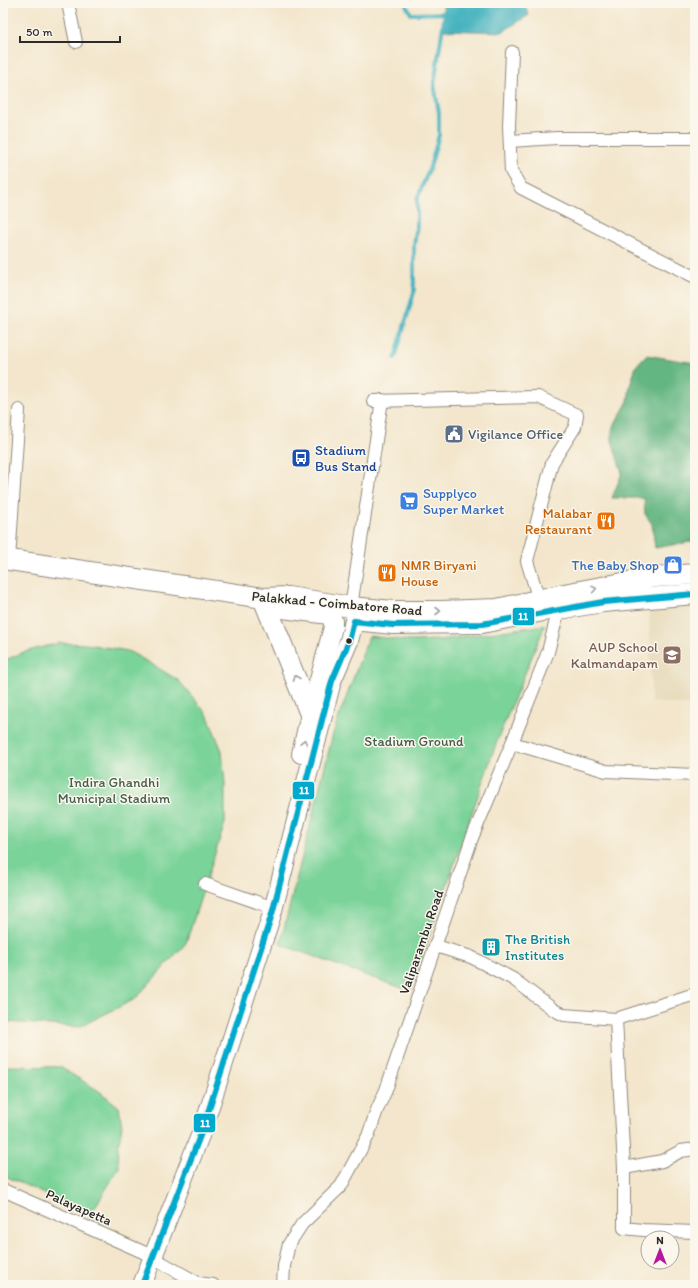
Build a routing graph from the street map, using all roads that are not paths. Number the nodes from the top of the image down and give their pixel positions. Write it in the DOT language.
graph roads {
  1 [pos="68,3"];
  2 [pos="76,42"];
  3 [pos="512,52"];
  4 [pos="695,138"];
  5 [pos="510,141"];
  6 [pos="695,277"];
  7 [pos="20,410"];
  8 [pos="6,559"];
  9 [pos="695,574"];
  10 [pos="695,594"];
  11 [pos="263,598"];
  12 [pos="539,600"];
  13 [pos="561,602"];
  14 [pos="353,614"];
  15 [pos="310,714"];
  16 [pos="512,743"];
  17 [pos="695,775"];
  18 [pos="205,884"];
  19 [pos="269,907"];
  20 [pos="436,946"];
  21 [pos="695,994"];
  22 [pos="616,1019"];
  23 [pos="695,1149"];
  24 [pos="624,1168"];
  25 [pos="3,1190"];
  26 [pos="695,1232"];
  27 [pos="148,1255"];
  28 [pos="129,1285"];
  29 [pos="142,1285"];
  30 [pos="213,1285"];
  31 [pos="283,1285"];
  1 -- 2 [label="street"];
  3 -- 5 [label="street"];
  4 -- 5 [label="street"];
  5 -- 6 [label="street"];
  7 -- 8 [label="street"];
  8 -- 11 [label="main road, Palakkad - Coimbatore Road"];
  13 -- 9 [label="main road, Palakkad - Coimbatore Road, one-way"];
  10 -- 13 [label="main road, Palakkad - Coimbatore Road"];
  11 -- 14 [label="main road, Palakkad - Coimbatore Road"];
  15 -- 11 [label="main road, one-way"];
  11 -- 15 [label="street"];
  12 -- 13 [label="main road, Palakkad - Coimbatore Road"];
  14 -- 12 [label="main road, Palakkad - Coimbatore Road, one-way"];
  12 -- 14 [label="street"];
  13 -- 14 [label="street"];
  13 -- 16 [label="street, Valiparambu Road"];
  14 -- 19 [label="street"];
  19 -- 15 [label="street, one-way"];
  16 -- 17 [label="street"];
  16 -- 20 [label="street, Valiparambu Road"];
  18 -- 19 [label="street"];
  19 -- 27 [label="street"];
  20 -- 22 [label="street"];
  20 -- 31 [label="street, Valiparambu Road"];
  21 -- 22 [label="street"];
  22 -- 24 [label="street"];
  23 -- 24 [label="street"];
  24 -- 26 [label="street"];
  25 -- 27 [label="street, Palayapetta"];
  27 -- 28 [label="street"];
  27 -- 29 [label="street"];
  27 -- 30 [label="street, Palayapetta"];
}
